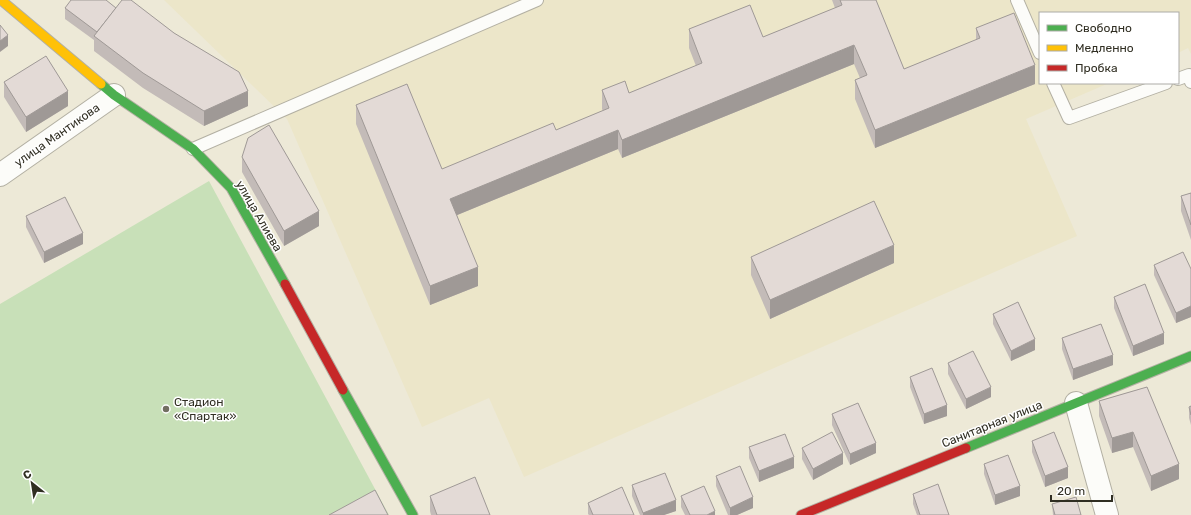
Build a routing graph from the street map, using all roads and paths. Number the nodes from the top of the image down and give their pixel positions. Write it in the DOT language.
graph roads {
  1 [pos="1,0"];
  2 [pos="537,0"];
  3 [pos="1017,0"];
  4 [pos="1039,51"];
  5 [pos="1179,79"];
  6 [pos="1191,82"];
  7 [pos="1053,84"];
  8 [pos="1163,84"];
  9 [pos="114,95"];
  10 [pos="193,148"];
  11 [pos="0,175"];
  12 [pos="1191,356"];
  13 [pos="1076,403"];
  14 [pos="413,515"];
  15 [pos="801,515"];
  16 [pos="1107,515"];
  1 -- 9 [label="street, улица Алиева"];
  2 -- 10 [label="lane"];
  3 -- 4 [label="lane"];
  5 -- 6 [label="lane"];
  7 -- 8 [label="lane"];
  9 -- 10 [label="street, улица Алиева"];
  9 -- 11 [label="street, улица Мантикова"];
  10 -- 14 [label="street, улица Алиева"];
  12 -- 13 [label="street, Санитарная улица"];
  13 -- 15 [label="street, Санитарная улица"];
  13 -- 16 [label="street"];
}
